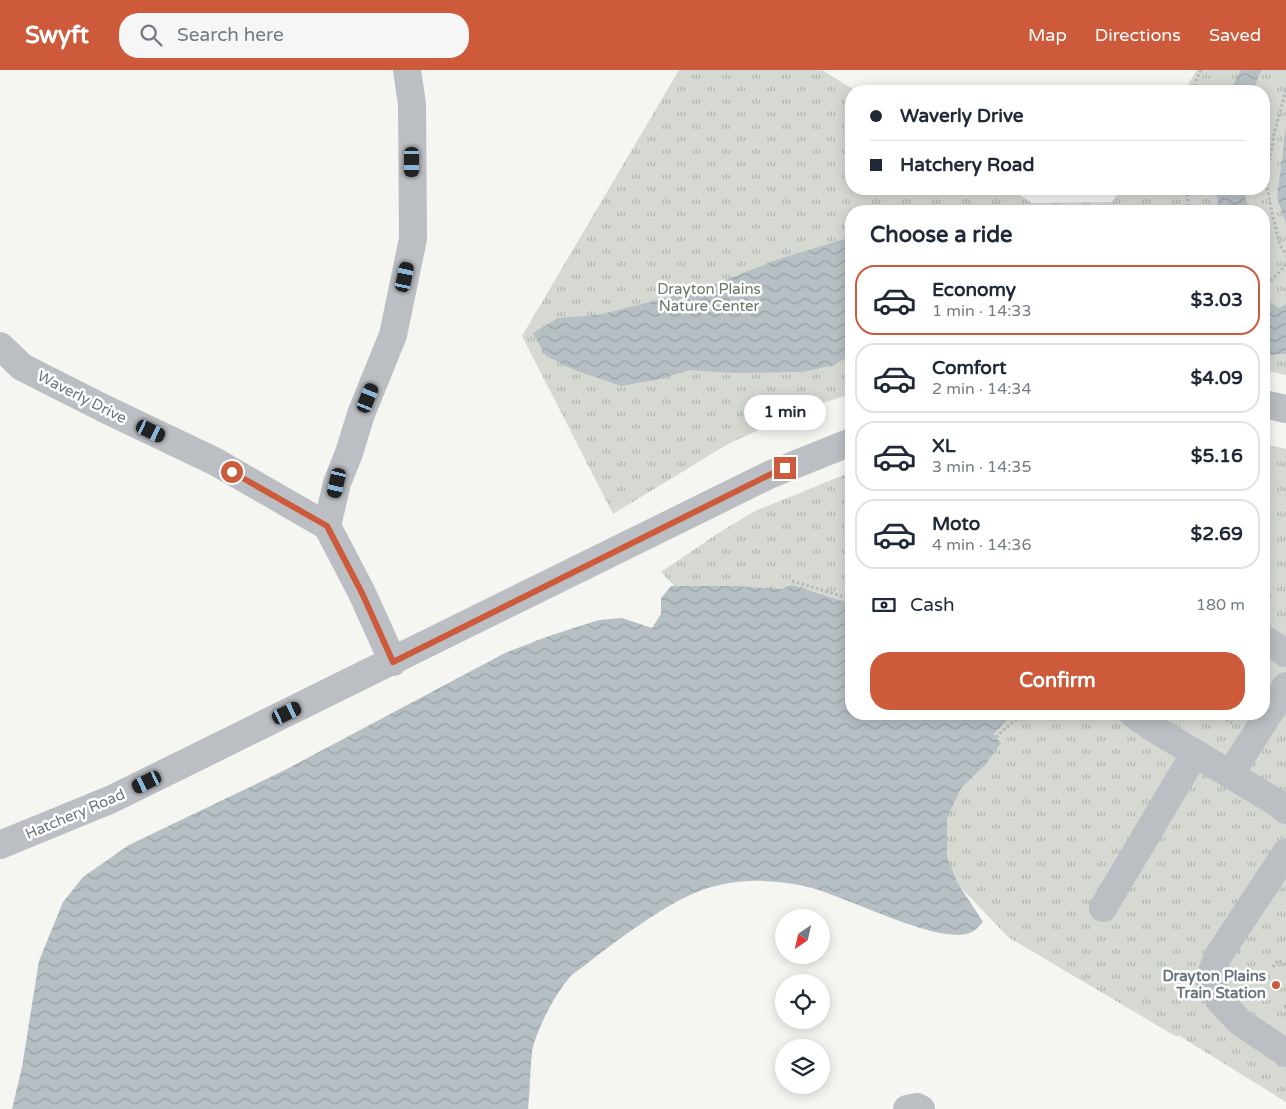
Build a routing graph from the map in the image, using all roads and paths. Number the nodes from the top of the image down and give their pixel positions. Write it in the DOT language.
graph roads {
  1 [pos="407,70"];
  2 [pos="1201,70"];
  3 [pos="1195,85"];
  4 [pos="1286,90"];
  5 [pos="1270,156"];
  6 [pos="1269,195"];
  7 [pos="1286,255"];
  8 [pos="1286,265"];
  9 [pos="1270,282"];
  10 [pos="0,346"];
  11 [pos="1270,405"];
  12 [pos="1286,409"];
  13 [pos="845,444"];
  14 [pos="327,526"];
  15 [pos="792,581"];
  16 [pos="845,597"];
  17 [pos="1270,643"];
  18 [pos="1286,653"];
  19 [pos="393,662"];
  20 [pos="1286,686"];
  21 [pos="1270,711"];
  22 [pos="1015,720"];
  23 [pos="1143,720"];
  24 [pos="1264,720"];
  25 [pos="996,737"];
  26 [pos="1195,753"];
  27 [pos="1230,774"];
  28 [pos="1286,810"];
  29 [pos="0,845"];
  30 [pos="1286,853"];
  31 [pos="1103,908"];
  32 [pos="1286,965"];
  33 [pos="1273,967"];
  34 [pos="1286,1053"];
  35 [pos="907,1109"];
  36 [pos="921,1109"];
  1 -- 14 [label="street"];
  2 -- 3 [label="path"];
  4 -- 5 [label="path"];
  6 -- 7 [label="path"];
  8 -- 9 [label="path"];
  10 -- 14 [label="street, Waverly Drive"];
  11 -- 12 [label="street"];
  13 -- 19 [label="street, Hatchery Road"];
  14 -- 19 [label="street"];
  15 -- 16 [label="path"];
  17 -- 18 [label="street"];
  19 -- 29 [label="street, Hatchery Road"];
  20 -- 21 [label="street"];
  22 -- 25 [label="path"];
  23 -- 26 [label="street"];
  24 -- 27 [label="street"];
  26 -- 27 [label="street"];
  26 -- 31 [label="street"];
  27 -- 28 [label="street"];
  30 -- 34 [label="street"];
  32 -- 33 [label="path"];
  35 -- 36 [label="street"];
}
